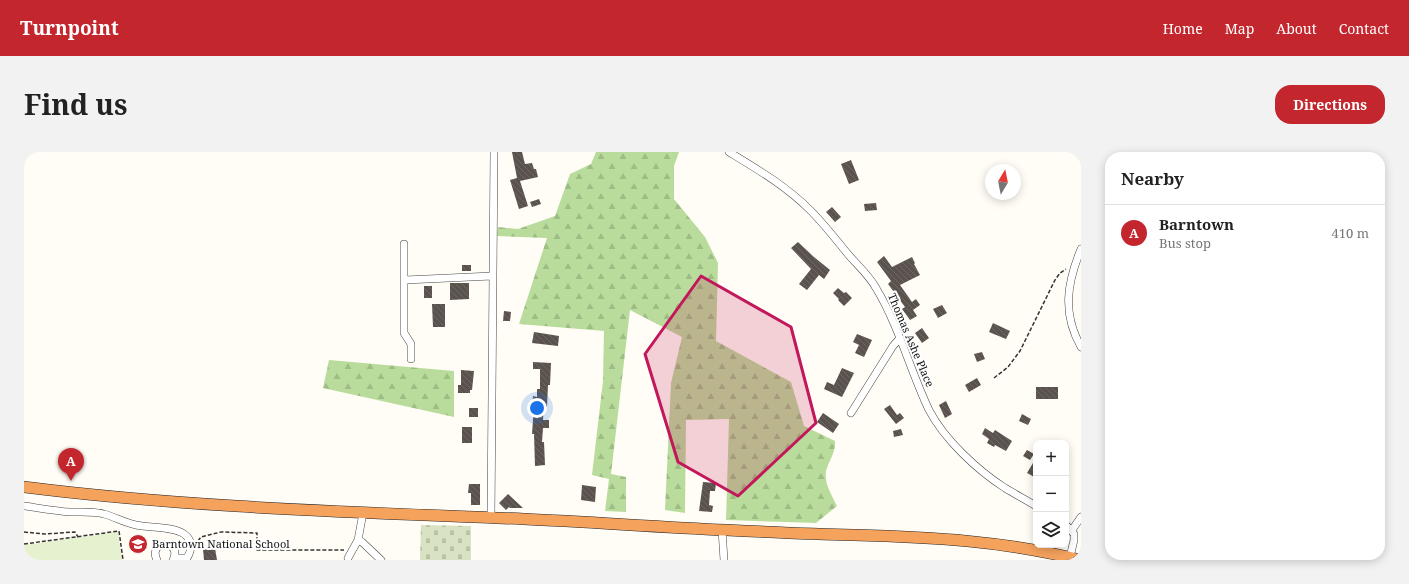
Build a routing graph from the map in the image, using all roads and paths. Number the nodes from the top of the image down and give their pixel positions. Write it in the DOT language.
graph roads {
  1 [pos="494,152"];
  2 [pos="729,152"];
  3 [pos="404,244"];
  4 [pos="1081,249"];
  5 [pos="1066,270"];
  6 [pos="492,276"];
  7 [pos="405,280"];
  8 [pos="900,338"];
  9 [pos="1081,347"];
  10 [pos="411,359"];
  11 [pos="994,378"];
  12 [pos="851,413"];
  13 [pos="24,487"];
  14 [pos="1033,504"];
  15 [pos="24,506"];
  16 [pos="363,513"];
  17 [pos="1081,517"];
  18 [pos="491,518"];
  19 [pos="1069,528"];
  20 [pos="722,530"];
  21 [pos="24,532"];
  22 [pos="78,536"];
  23 [pos="358,540"];
  24 [pos="24,544"];
  25 [pos="197,545"];
  26 [pos="348,558"];
  27 [pos="174,559"];
  28 [pos="1075,559"];
  29 [pos="123,560"];
  30 [pos="157,560"];
  31 [pos="381,560"];
  32 [pos="724,560"];
  1 -- 6 [label="street"];
  2 -- 8 [label="street, Thomas Ashe Place"];
  3 -- 7 [label="street"];
  4 -- 9 [label="street"];
  5 -- 11 [label="path"];
  6 -- 7 [label="street"];
  6 -- 18 [label="street"];
  7 -- 10 [label="street"];
  8 -- 12 [label="street"];
  8 -- 14 [label="street, Thomas Ashe Place"];
  13 -- 16 [label="highway"];
  15 -- 27 [label="street"];
  16 -- 18 [label="highway"];
  16 -- 23 [label="street"];
  17 -- 19 [label="street"];
  18 -- 20 [label="highway"];
  19 -- 28 [label="street"];
  20 -- 28 [label="highway"];
  20 -- 32 [label="street"];
  21 -- 22 [label="path"];
  22 -- 24 [label="path"];
  22 -- 29 [label="path"];
  23 -- 26 [label="street"];
  23 -- 31 [label="street"];
  25 -- 26 [label="path"];
  27 -- 30 [label="street"];
}
